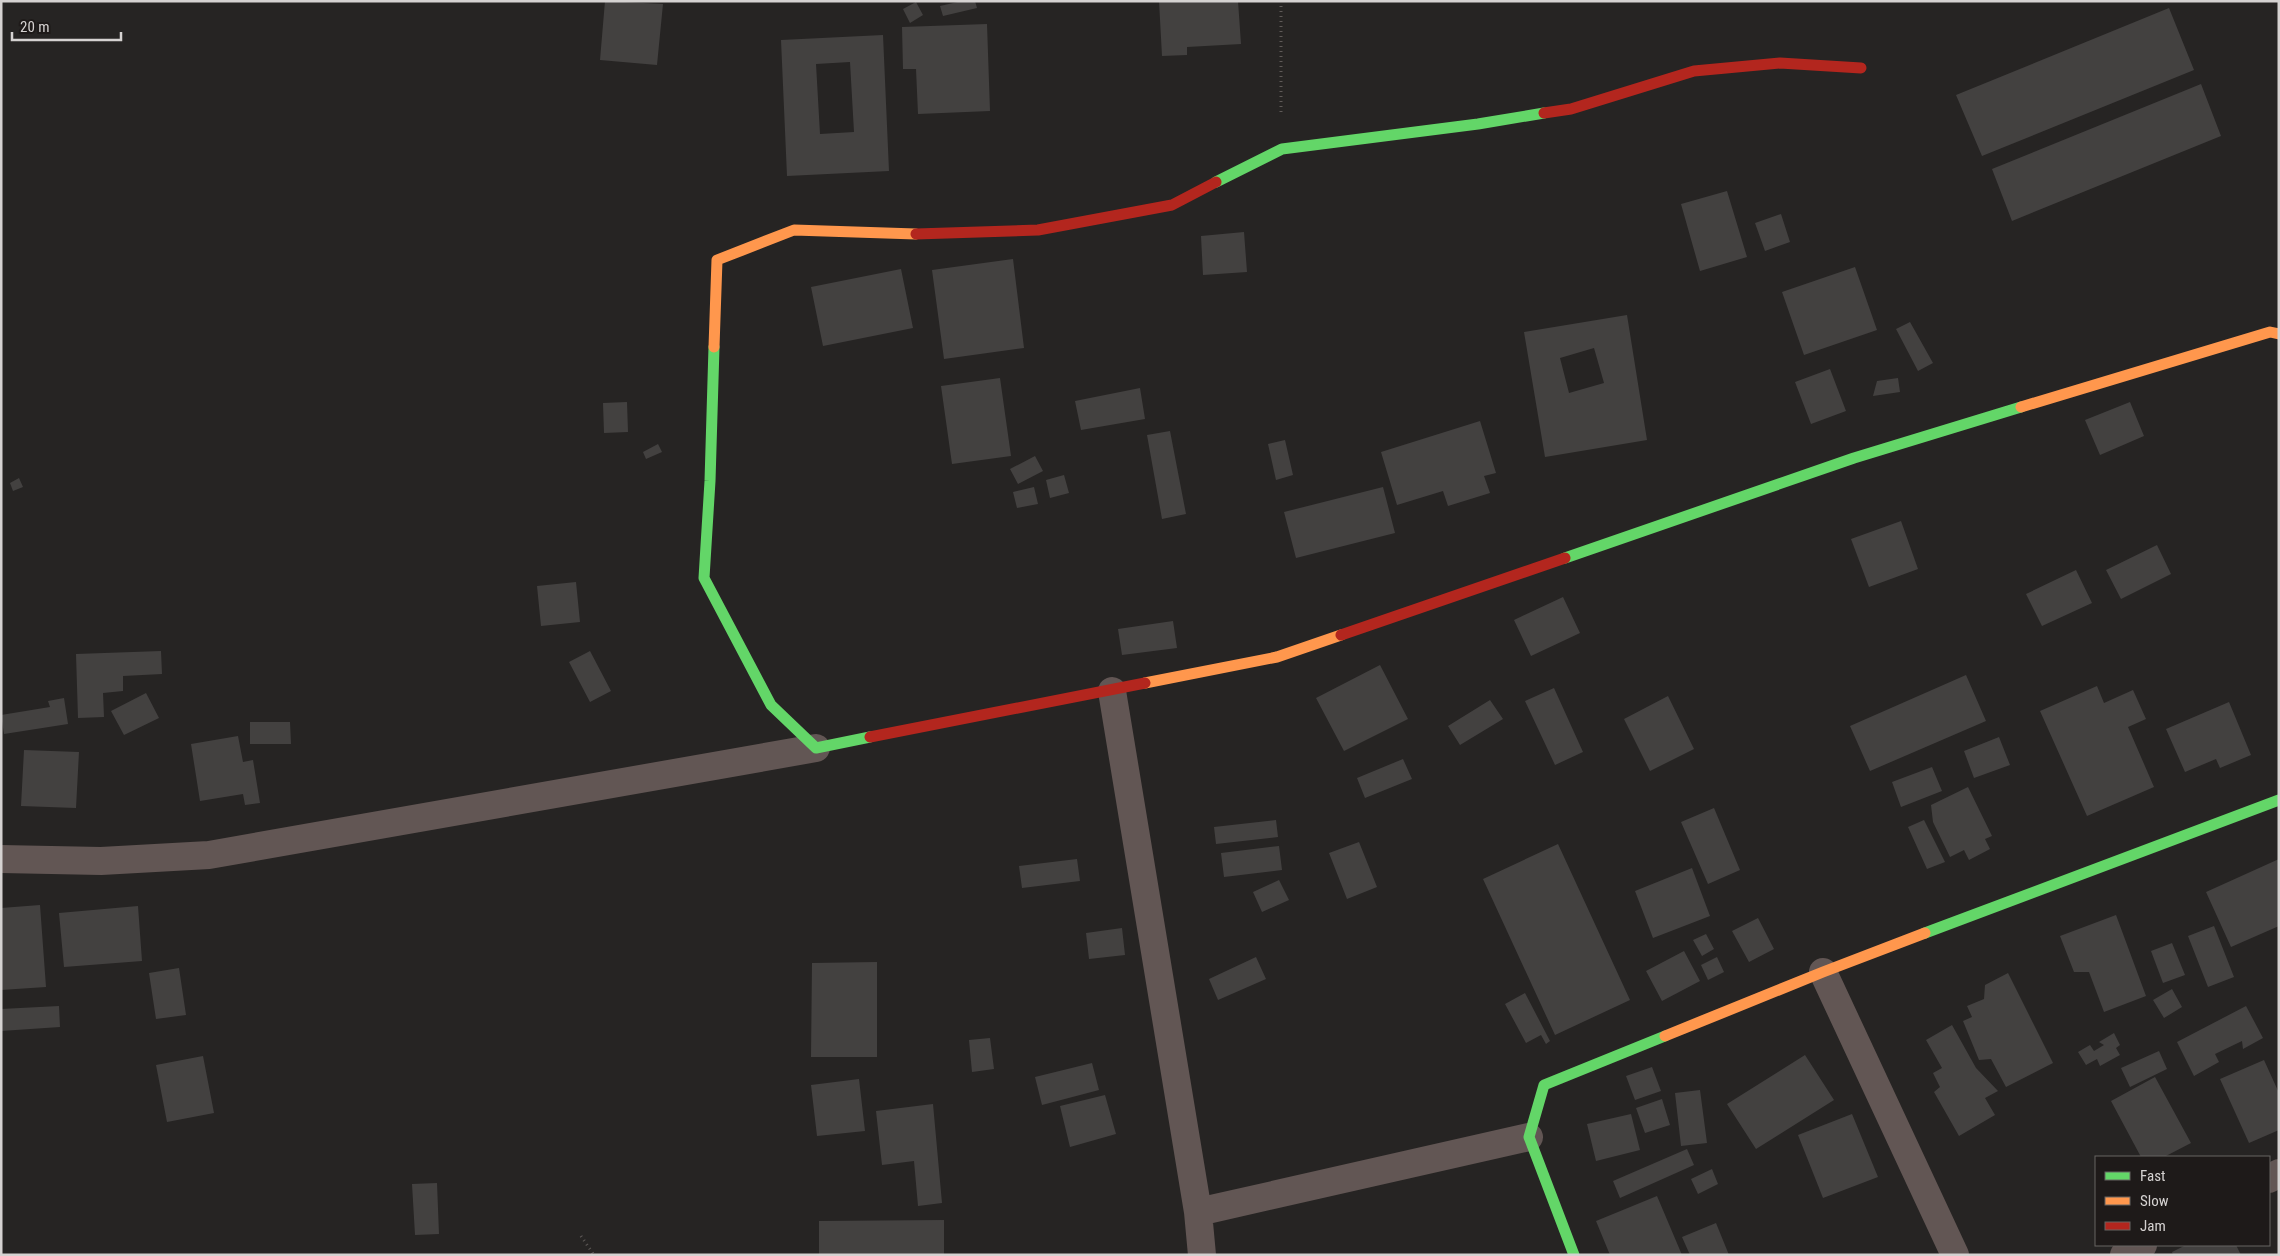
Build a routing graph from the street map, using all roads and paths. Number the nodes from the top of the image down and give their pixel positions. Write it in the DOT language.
graph roads {
  1 [pos="1281,1"];
  2 [pos="1861,68"];
  3 [pos="1282,149"];
  4 [pos="2279,334"];
  5 [pos="1112,691"];
  6 [pos="816,748"];
  7 [pos="2279,800"];
  8 [pos="1,859"];
  9 [pos="1822,972"];
  10 [pos="1528,1137"];
  11 [pos="1198,1212"];
  12 [pos="581,1236"];
  13 [pos="2141,1246"];
  14 [pos="594,1255"];
  15 [pos="1202,1255"];
  16 [pos="1574,1255"];
  17 [pos="1955,1255"];
  18 [pos="2124,1255"];
  1 -- 3 [label="path"];
  2 -- 3 [label="street"];
  3 -- 6 [label="street"];
  4 -- 5 [label="street"];
  5 -- 6 [label="street"];
  5 -- 11 [label="street"];
  6 -- 8 [label="street"];
  7 -- 9 [label="street"];
  9 -- 10 [label="street"];
  9 -- 17 [label="street"];
  10 -- 11 [label="street"];
  10 -- 16 [label="street"];
  11 -- 15 [label="street"];
  12 -- 14 [label="path"];
  13 -- 18 [label="street"];
}
